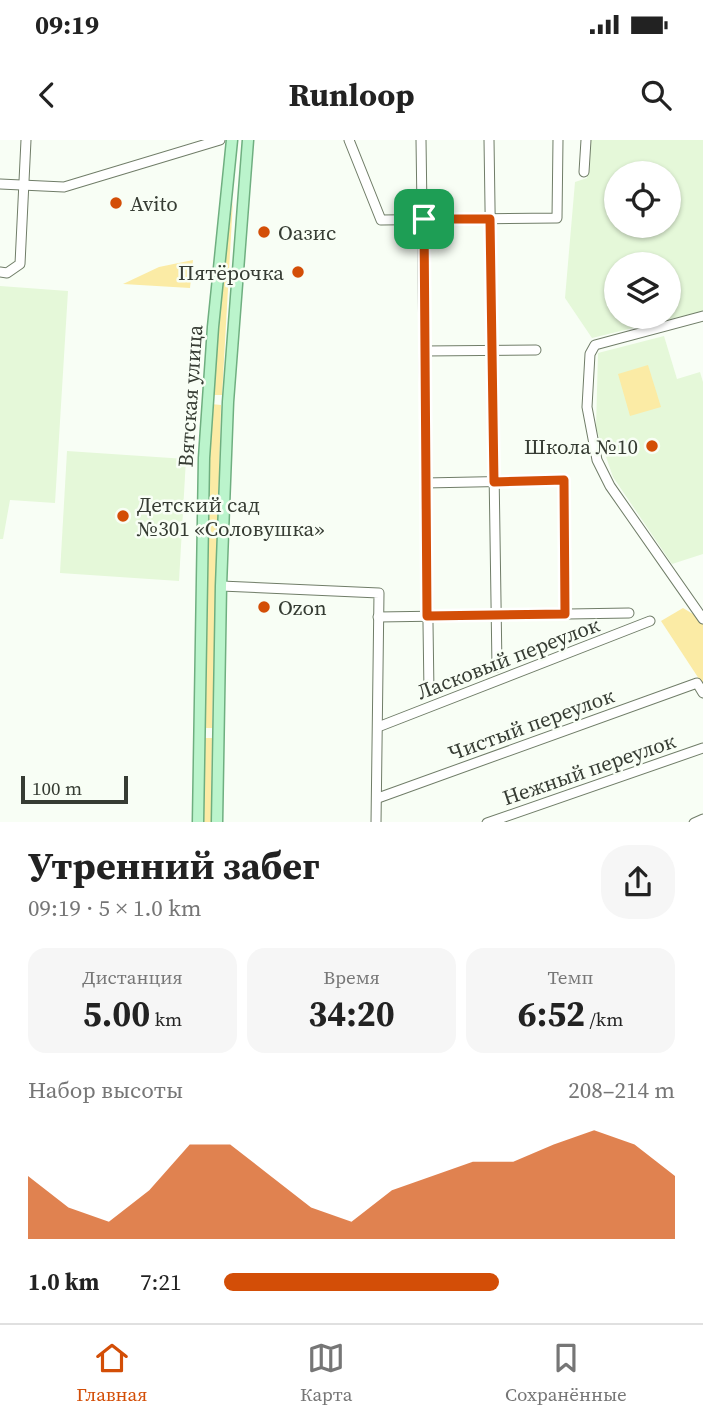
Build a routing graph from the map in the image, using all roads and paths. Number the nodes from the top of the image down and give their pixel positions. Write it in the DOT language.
graph roads {
  1 [pos="26,140"];
  2 [pos="220,140"];
  3 [pos="232,140"];
  4 [pos="248,140"];
  5 [pos="349,140"];
  6 [pos="421,140"];
  7 [pos="489,140"];
  8 [pos="558,140"];
  9 [pos="586,140"];
  10 [pos="584,172"];
  11 [pos="0,184"];
  12 [pos="25,185"];
  13 [pos="424,219"];
  14 [pos="490,219"];
  15 [pos="0,272"];
  16 [pos="703,316"];
  17 [pos="492,350"];
  18 [pos="536,350"];
  19 [pos="424,351"];
  20 [pos="207,401"];
  21 [pos="228,402"];
  22 [pos="494,482"];
  23 [pos="425,484"];
  24 [pos="221,586"];
  25 [pos="495,613"];
  26 [pos="629,613"];
  27 [pos="565,614"];
  28 [pos="427,616"];
  29 [pos="378,617"];
  30 [pos="703,619"];
  31 [pos="650,621"];
  32 [pos="497,667"];
  33 [pos="429,692"];
  34 [pos="703,693"];
  35 [pos="378,727"];
  36 [pos="218,731"];
  37 [pos="198,732"];
  38 [pos="703,748"];
  39 [pos="378,798"];
  40 [pos="703,819"];
  41 [pos="198,822"];
  42 [pos="217,822"];
  43 [pos="376,822"];
  44 [pos="487,822"];
  45 [pos="694,822"];
  1 -- 12 [label="street"];
  2 -- 12 [label="street"];
  3 -- 20 [label="main road, Вятская улица"];
  4 -- 21 [label="main road, Вятская улица"];
  5 -- 13 [label="street"];
  6 -- 13 [label="street"];
  7 -- 14 [label="street"];
  8 -- 14 [label="street"];
  9 -- 10 [label="street"];
  11 -- 12 [label="street"];
  12 -- 15 [label="street"];
  13 -- 14 [label="street"];
  13 -- 19 [label="street"];
  14 -- 17 [label="street"];
  16 -- 30 [label="street"];
  17 -- 18 [label="street"];
  17 -- 19 [label="street"];
  17 -- 22 [label="street"];
  19 -- 23 [label="street"];
  20 -- 21 [label="main road"];
  20 -- 37 [label="main road, Вятская улица"];
  21 -- 24 [label="main road, Вятская улица"];
  22 -- 23 [label="street"];
  22 -- 25 [label="street"];
  22 -- 27 [label="street"];
  23 -- 28 [label="street"];
  24 -- 29 [label="street"];
  24 -- 36 [label="main road, Вятская улица"];
  25 -- 27 [label="street"];
  25 -- 28 [label="street"];
  25 -- 32 [label="street"];
  26 -- 27 [label="street"];
  28 -- 29 [label="street"];
  28 -- 33 [label="street"];
  29 -- 35 [label="street"];
  31 -- 35 [label="street, Ласковый переулок"];
  34 -- 39 [label="street, Чистый переулок"];
  35 -- 39 [label="street"];
  36 -- 37 [label="main road"];
  36 -- 42 [label="main road, Вятская улица"];
  37 -- 41 [label="main road, Вятская улица"];
  38 -- 44 [label="street, Нежный переулок"];
  39 -- 43 [label="street"];
  40 -- 45 [label="street"];
}
